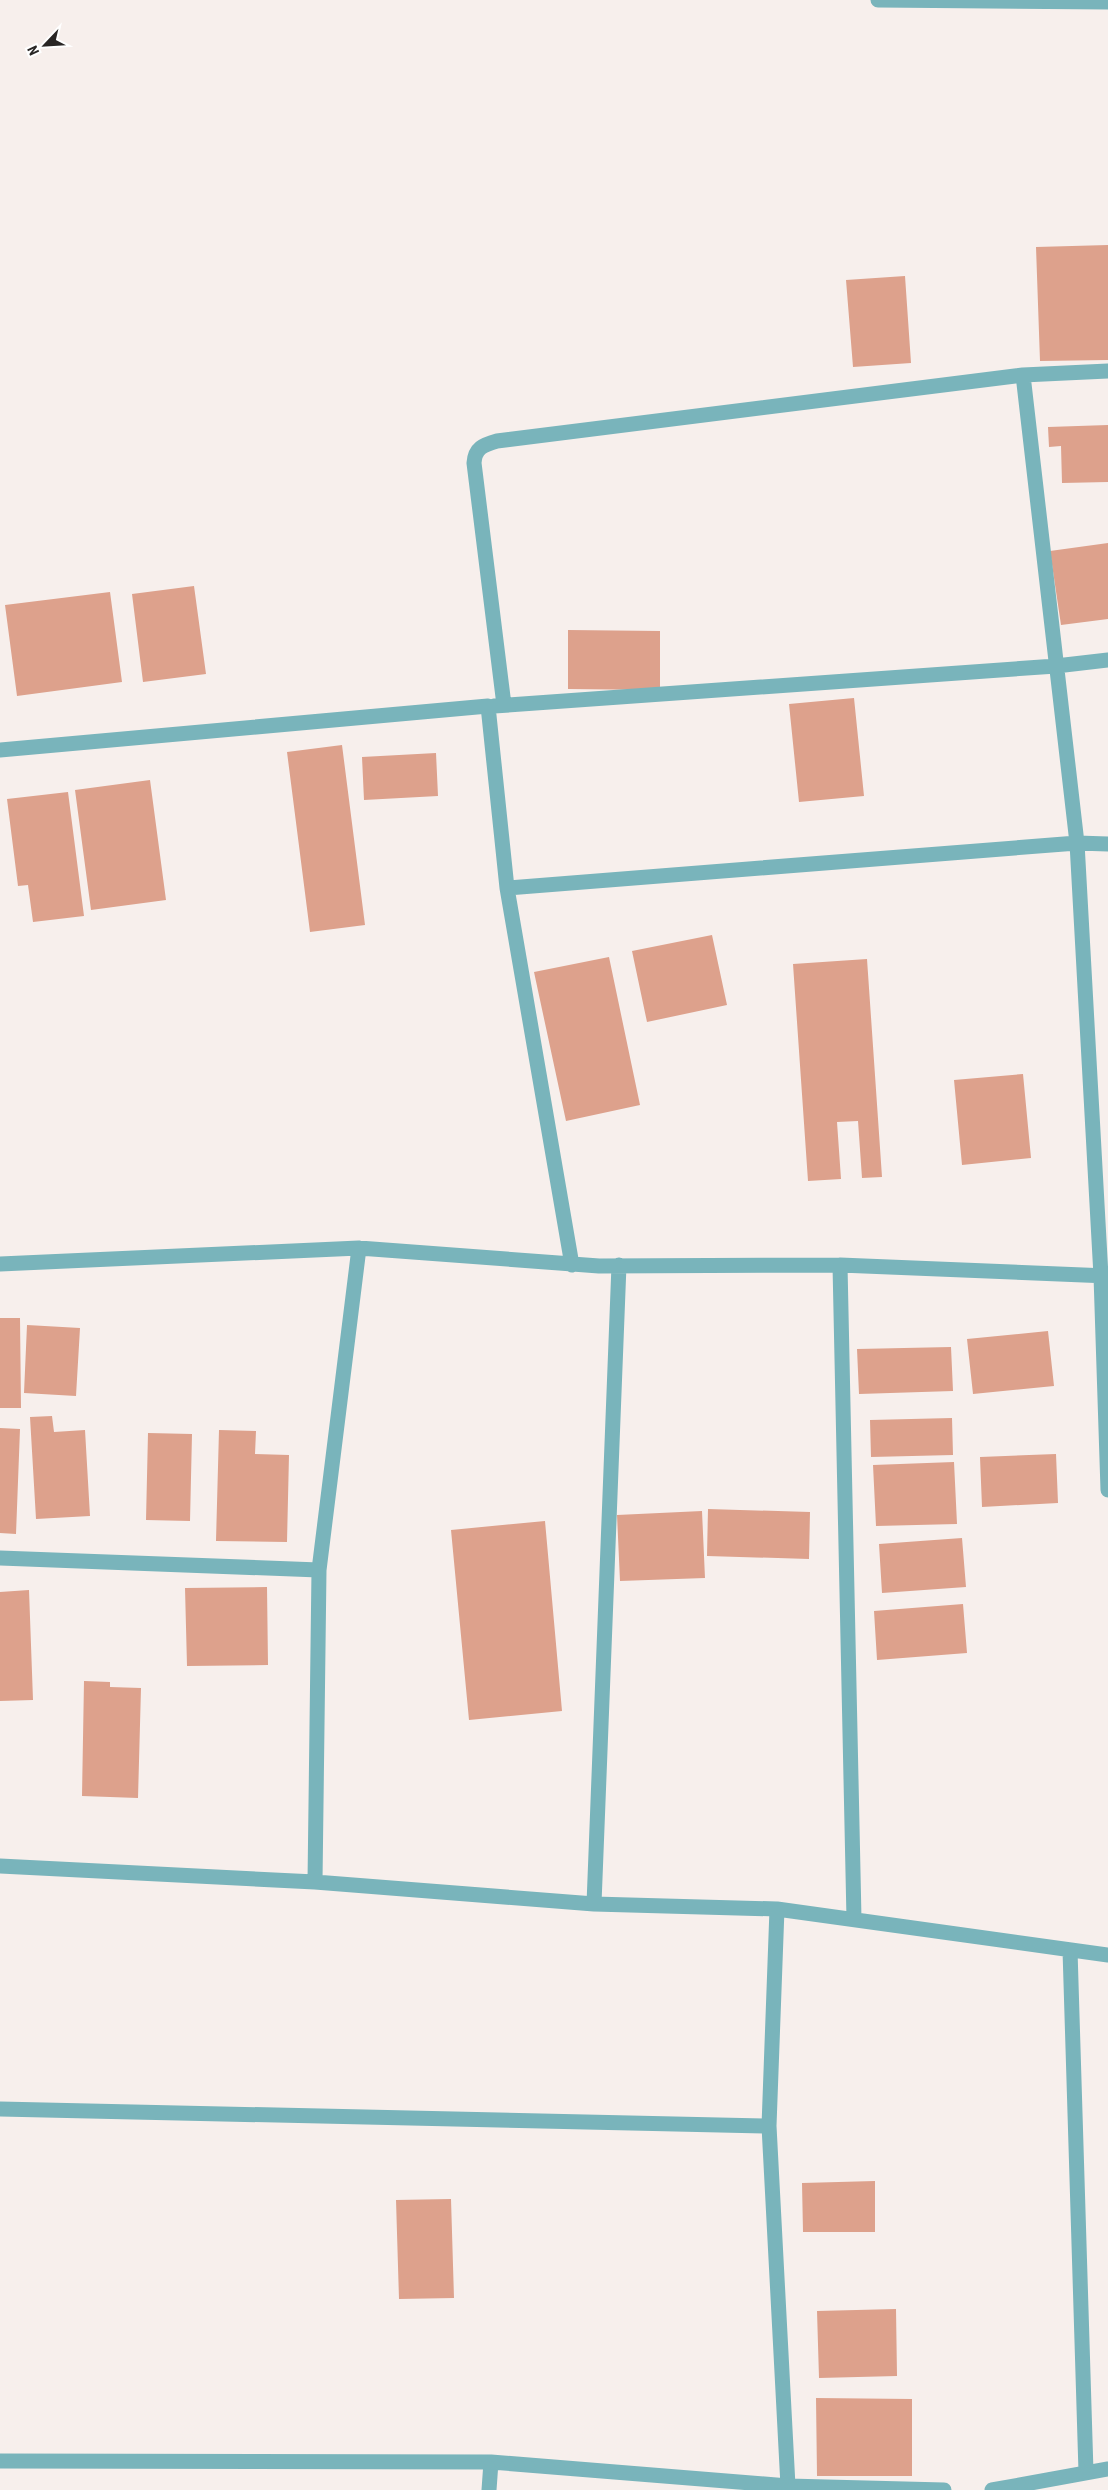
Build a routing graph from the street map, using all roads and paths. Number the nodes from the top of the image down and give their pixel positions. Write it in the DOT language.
graph roads {
  1 [pos="878,0"];
  2 [pos="1108,2"];
  3 [pos="1108,371"];
  4 [pos="1023,375"];
  5 [pos="1108,660"];
  6 [pos="1056,666"];
  7 [pos="504,705"];
  8 [pos="488,706"];
  9 [pos="0,750"];
  10 [pos="1077,843"];
  11 [pos="1108,844"];
  12 [pos="507,888"];
  13 [pos="1102,1176"];
  14 [pos="359,1248"];
  15 [pos="0,1264"];
  16 [pos="572,1264"];
  17 [pos="619,1265"];
  18 [pos="840,1265"];
  19 [pos="1104,1276"];
  20 [pos="1108,1490"];
  21 [pos="0,1558"];
  22 [pos="318,1570"];
  23 [pos="0,1866"];
  24 [pos="315,1882"];
  25 [pos="594,1904"];
  26 [pos="777,1909"];
  27 [pos="854,1919"];
  28 [pos="1070,1950"];
  29 [pos="1108,1955"];
  30 [pos="0,2109"];
  31 [pos="769,2126"];
  32 [pos="0,2461"];
  33 [pos="491,2462"];
  34 [pos="1108,2469"];
  35 [pos="1086,2472"];
  36 [pos="788,2486"];
  37 [pos="489,2490"];
  38 [pos="944,2490"];
  39 [pos="992,2490"];
  1 -- 2 [label="street"];
  3 -- 4 [label="street"];
  4 -- 6 [label="street"];
  4 -- 7 [label="street"];
  5 -- 6 [label="street"];
  6 -- 7 [label="street"];
  6 -- 10 [label="street"];
  7 -- 8 [label="street"];
  8 -- 9 [label="street"];
  8 -- 12 [label="street"];
  10 -- 11 [label="street"];
  10 -- 12 [label="street"];
  10 -- 13 [label="street"];
  12 -- 16 [label="street"];
  13 -- 19 [label="street"];
  14 -- 15 [label="street"];
  14 -- 16 [label="street"];
  14 -- 22 [label="street"];
  16 -- 17 [label="street"];
  17 -- 18 [label="street"];
  17 -- 25 [label="street"];
  18 -- 19 [label="street"];
  18 -- 27 [label="street"];
  19 -- 20 [label="street"];
  21 -- 22 [label="street"];
  22 -- 24 [label="street"];
  23 -- 24 [label="street"];
  24 -- 25 [label="street"];
  25 -- 26 [label="street"];
  26 -- 27 [label="street"];
  26 -- 31 [label="street"];
  27 -- 28 [label="street"];
  28 -- 29 [label="street"];
  28 -- 35 [label="street"];
  30 -- 31 [label="street"];
  31 -- 36 [label="street"];
  32 -- 33 [label="street"];
  33 -- 36 [label="street"];
  33 -- 37 [label="street"];
  34 -- 35 [label="street"];
  35 -- 39 [label="street"];
  36 -- 38 [label="street"];
}
